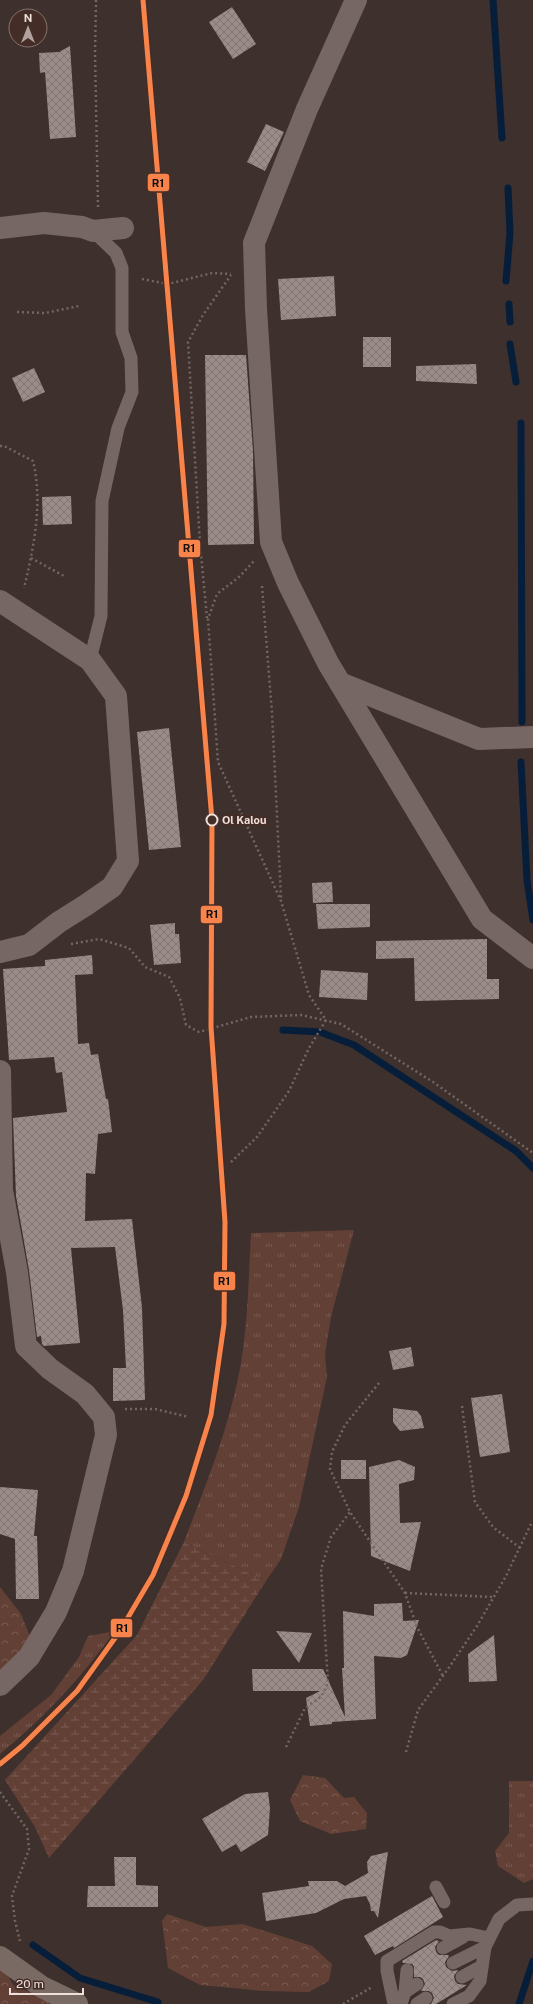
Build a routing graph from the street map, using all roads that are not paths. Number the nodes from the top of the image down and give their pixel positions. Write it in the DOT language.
graph roads {
  1 [pos="356,0"];
  2 [pos="0,228"];
  3 [pos="123,228"];
  4 [pos="92,230"];
  5 [pos="9,606"];
  6 [pos="90,660"];
  7 [pos="340,683"];
  8 [pos="533,737"];
  9 [pos="0,952"];
  10 [pos="533,958"];
  11 [pos="0,1071"];
  12 [pos="9,1272"];
  13 [pos="0,1685"];
  14 [pos="436,1887"];
  15 [pos="444,1902"];
  16 [pos="533,1904"];
  17 [pos="470,1934"];
  18 [pos="487,1942"];
  19 [pos="443,1948"];
  20 [pos="0,1957"];
  21 [pos="453,1963"];
  22 [pos="482,1966"];
  23 [pos="407,1970"];
  24 [pos="462,1977"];
  25 [pos="417,1984"];
  26 [pos="403,1998"];
  27 [pos="77,2004"];
  28 [pos="394,2004"];
  29 [pos="453,2004"];
  1 -- 7 [label="street"];
  2 -- 4 [label="street"];
  3 -- 4 [label="street"];
  4 -- 6 [label="lane"];
  5 -- 6 [label="street"];
  6 -- 9 [label="street"];
  7 -- 8 [label="street"];
  7 -- 10 [label="street"];
  11 -- 12 [label="street"];
  12 -- 13 [label="street"];
  14 -- 15 [label="lane"];
  16 -- 18 [label="lane"];
  17 -- 18 [label="lane"];
  17 -- 19 [label="lane"];
  17 -- 28 [label="lane"];
  18 -- 21 [label="lane"];
  18 -- 22 [label="lane"];
  20 -- 27 [label="main road"];
  22 -- 24 [label="lane"];
  22 -- 29 [label="lane"];
  23 -- 26 [label="lane"];
  25 -- 26 [label="lane"];
}
